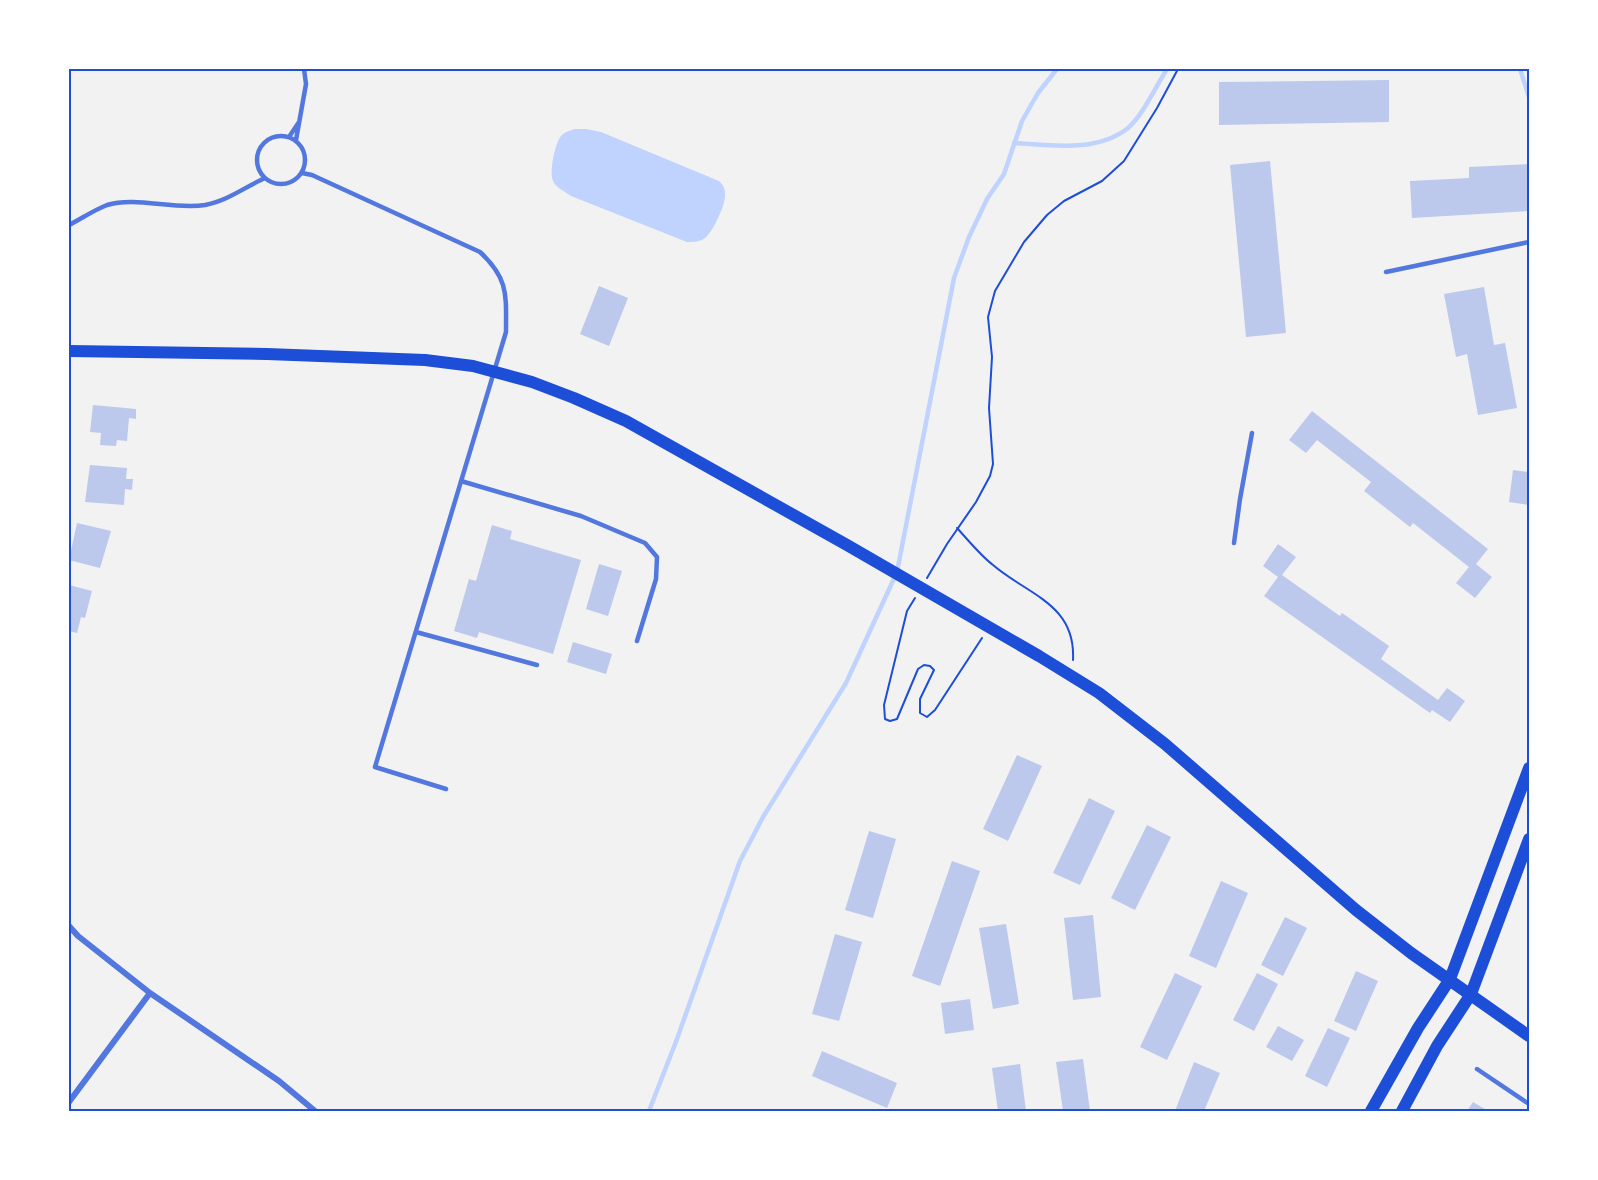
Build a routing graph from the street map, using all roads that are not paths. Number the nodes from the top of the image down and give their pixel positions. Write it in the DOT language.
graph roads {
  1 [pos="304,69"];
  2 [pos="301,120"];
  3 [pos="289,137"];
  4 [pos="296,141"];
  5 [pos="304,166"];
  6 [pos="302,173"];
  7 [pos="312,175"];
  8 [pos="265,178"];
  9 [pos="69,225"];
  10 [pos="1529,242"];
  11 [pos="1386,272"];
  12 [pos="69,351"];
  13 [pos="494,372"];
  14 [pos="1252,433"];
  15 [pos="461,481"];
  16 [pos="1234,543"];
  17 [pos="416,632"];
  18 [pos="637,641"];
  19 [pos="537,665"];
  20 [pos="1529,768"];
  21 [pos="446,789"];
  22 [pos="1529,839"];
  23 [pos="69,926"];
  24 [pos="1450,979"];
  25 [pos="150,993"];
  26 [pos="1471,994"];
  27 [pos="1529,1036"];
  28 [pos="1477,1069"];
  29 [pos="69,1102"];
  30 [pos="1529,1104"];
  31 [pos="315,1111"];
  32 [pos="1371,1111"];
  33 [pos="1402,1111"];
  1 -- 2 [label="lane"];
  2 -- 3 [label="lane"];
  2 -- 4 [label="lane"];
  3 -- 4 [label="lane"];
  3 -- 8 [label="lane"];
  4 -- 5 [label="lane"];
  5 -- 6 [label="lane"];
  5 -- 7 [label="lane"];
  6 -- 7 [label="lane"];
  6 -- 8 [label="lane"];
  7 -- 13 [label="lane"];
  8 -- 9 [label="lane"];
  10 -- 11 [label="lane"];
  12 -- 13 [label="main road"];
  13 -- 15 [label="lane"];
  13 -- 24 [label="main road"];
  14 -- 16 [label="lane"];
  15 -- 17 [label="lane"];
  15 -- 18 [label="lane"];
  17 -- 19 [label="lane"];
  17 -- 21 [label="lane"];
  20 -- 24 [label="main road"];
  22 -- 26 [label="main road"];
  23 -- 25 [label="street"];
  24 -- 26 [label="main road"];
  24 -- 32 [label="main road"];
  25 -- 29 [label="street"];
  25 -- 31 [label="street"];
  26 -- 27 [label="main road"];
  26 -- 33 [label="main road"];
  28 -- 30 [label="lane"];
}
